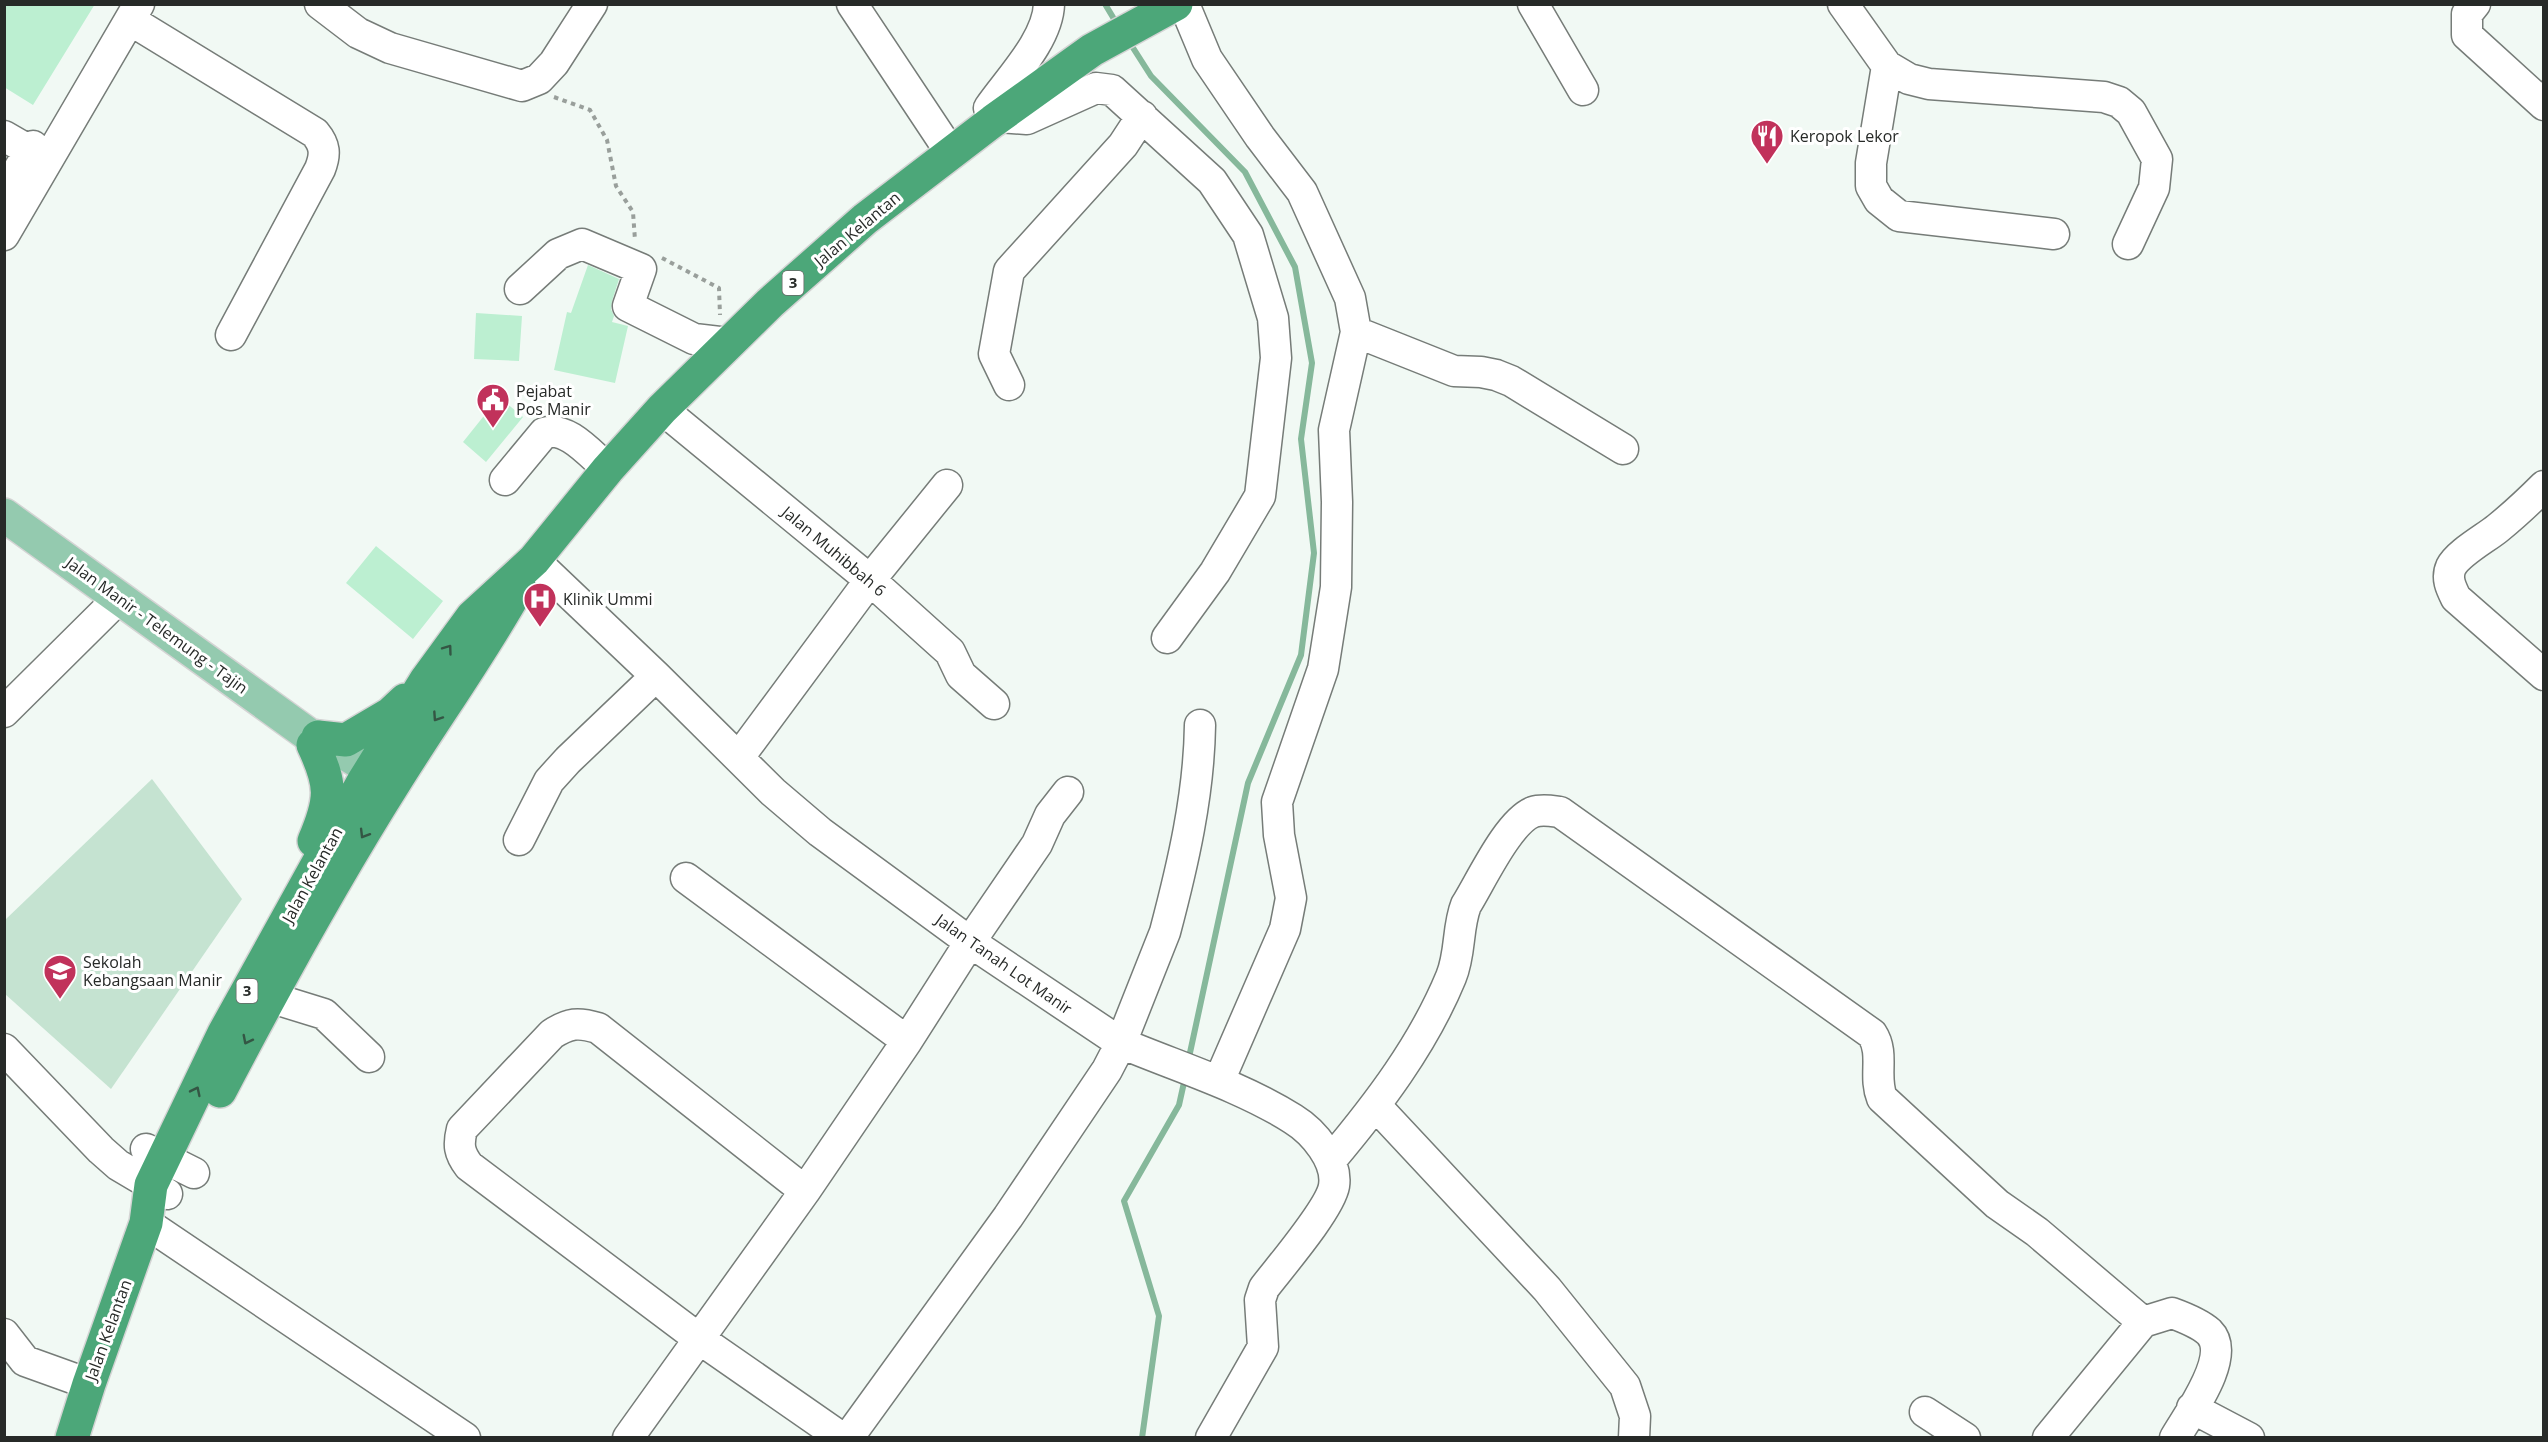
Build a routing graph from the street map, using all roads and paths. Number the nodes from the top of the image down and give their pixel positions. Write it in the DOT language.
graph roads {
  1 [pos="320,4"];
  2 [pos="592,4"];
  3 [pos="852,4"];
  4 [pos="1049,4"];
  5 [pos="1533,4"];
  6 [pos="1843,4"];
  7 [pos="2475,4"];
  8 [pos="1172,8"];
  9 [pos="129,10"];
  10 [pos="1887,66"];
  11 [pos="522,86"];
  12 [pos="1583,90"];
  13 [pos="2544,105"];
  14 [pos="1142,116"];
  15 [pos="996,119"];
  16 [pos="4,136"];
  17 [pos="30,151"];
  18 [pos="951,153"];
  19 [pos="4,193"];
  20 [pos="6,230"];
  21 [pos="2055,234"];
  22 [pos="635,244"];
  23 [pos="2128,244"];
  24 [pos="656,255"];
  25 [pos="520,289"];
  26 [pos="1356,332"];
  27 [pos="231,335"];
  28 [pos="728,343"];
  29 [pos="1009,385"];
  30 [pos="662,409"];
  31 [pos="1623,449"];
  32 [pos="608,469"];
  33 [pos="505,480"];
  34 [pos="947,485"];
  35 [pos="2544,486"];
  36 [pos="4,515"];
  37 [pos="534,560"];
  38 [pos="870,580"];
  39 [pos="119,598"];
  40 [pos="1167,638"];
  41 [pos="2538,670"];
  42 [pos="656,676"];
  43 [pos="426,680"];
  44 [pos="994,704"];
  45 [pos="4,712"];
  46 [pos="1200,725"];
  47 [pos="313,739"];
  48 [pos="739,757"];
  49 [pos="379,783"];
  50 [pos="1068,792"];
  51 [pos="519,840"];
  52 [pos="686,878"];
  53 [pos="970,942"];
  54 [pos="263,961"];
  55 [pos="269,997"];
  56 [pos="908,1041"];
  57 [pos="1121,1043"];
  58 [pos="4,1049"];
  59 [pos="369,1057"];
  60 [pos="1211,1078"];
  61 [pos="1376,1106"];
  62 [pos="1327,1154"];
  63 [pos="167,1171"];
  64 [pos="805,1191"];
  65 [pos="146,1223"];
  66 [pos="2143,1322"];
  67 [pos="4,1334"];
  68 [pos="698,1338"];
  69 [pos="89,1384"];
  70 [pos="2192,1408"];
  71 [pos="1925,1412"];
  72 [pos="72,1437"];
  73 [pos="465,1437"];
  74 [pos="628,1437"];
  75 [pos="842,1437"];
  76 [pos="848,1437"];
  77 [pos="1211,1437"];
  78 [pos="1634,1437"];
  79 [pos="1965,1437"];
  80 [pos="2048,1437"];
  81 [pos="2175,1437"];
  82 [pos="2249,1437"];
  1 -- 11 [label="street"];
  2 -- 11 [label="street"];
  3 -- 18 [label="street"];
  4 -- 15 [label="street"];
  5 -- 12 [label="street"];
  6 -- 10 [label="street"];
  7 -- 13 [label="street"];
  8 -- 15 [label="highway, Jalan Kelantan / 3"];
  8 -- 26 [label="street"];
  9 -- 17 [label="street"];
  9 -- 20 [label="street"];
  9 -- 27 [label="street"];
  10 -- 21 [label="street"];
  10 -- 23 [label="street"];
  11 -- 22 [label="path"];
  14 -- 15 [label="street"];
  14 -- 29 [label="street"];
  14 -- 40 [label="street"];
  15 -- 18 [label="highway, Jalan Kelantan / 3"];
  16 -- 17 [label="street"];
  17 -- 19 [label="street"];
  18 -- 28 [label="highway, Jalan Kelantan / 3"];
  24 -- 28 [label="path"];
  25 -- 28 [label="street"];
  26 -- 31 [label="street"];
  26 -- 60 [label="street"];
  28 -- 30 [label="highway, Jalan Kelantan / 3"];
  30 -- 32 [label="highway, Jalan Kelantan / 3"];
  30 -- 38 [label="street, Jalan Muhibbah 6"];
  32 -- 33 [label="street"];
  32 -- 37 [label="highway, Jalan Kelantan / 3"];
  34 -- 38 [label="street"];
  35 -- 41 [label="street"];
  36 -- 39 [label="main road, Jalan Manir - Telemung - Tajin"];
  37 -- 42 [label="street, Jalan Tanah Lot Manir"];
  43 -- 37 [label="highway, Jalan Kelantan / 3, one-way"];
  37 -- 49 [label="highway, Jalan Kelantan / 3, one-way"];
  38 -- 44 [label="street, Jalan Muhibbah 6"];
  38 -- 48 [label="street"];
  39 -- 45 [label="street"];
  39 -- 47 [label="main road, Jalan Manir - Telemung - Tajin"];
  42 -- 48 [label="street, Jalan Tanah Lot Manir"];
  42 -- 51 [label="street"];
  43 -- 47 [label="highway"];
  43 -- 49 [label="highway, Jalan Kelantan / 3"];
  46 -- 57 [label="street"];
  47 -- 49 [label="main road, Jalan Manir - Telemung - Tajin"];
  47 -- 54 [label="highway"];
  48 -- 53 [label="street, Jalan Tanah Lot Manir"];
  49 -- 54 [label="highway, Jalan Kelantan / 3"];
  49 -- 55 [label="highway, Jalan Kelantan / 3, one-way"];
  50 -- 53 [label="street"];
  52 -- 56 [label="street"];
  53 -- 56 [label="street"];
  53 -- 57 [label="street, Jalan Tanah Lot Manir"];
  63 -- 54 [label="highway, Jalan Kelantan / 3, one-way"];
  55 -- 59 [label="street"];
  55 -- 63 [label="highway, Jalan Kelantan / 3, one-way"];
  56 -- 64 [label="street"];
  57 -- 60 [label="street, Jalan Tanah Lot Manir"];
  57 -- 76 [label="street"];
  58 -- 63 [label="street"];
  60 -- 62 [label="street, Jalan Tanah Lot Manir"];
  61 -- 62 [label="street"];
  61 -- 66 [label="street"];
  61 -- 78 [label="street"];
  62 -- 77 [label="street"];
  63 -- 65 [label="highway, Jalan Kelantan / 3"];
  64 -- 68 [label="street"];
  64 -- 68 [label="street"];
  65 -- 69 [label="highway, Jalan Kelantan / 3"];
  65 -- 73 [label="street"];
  66 -- 70 [label="street"];
  66 -- 80 [label="street"];
  67 -- 69 [label="street"];
  68 -- 74 [label="street"];
  68 -- 75 [label="street"];
  69 -- 72 [label="highway, Jalan Kelantan / 3"];
  70 -- 81 [label="street"];
  70 -- 82 [label="street"];
  71 -- 79 [label="street"];
}
